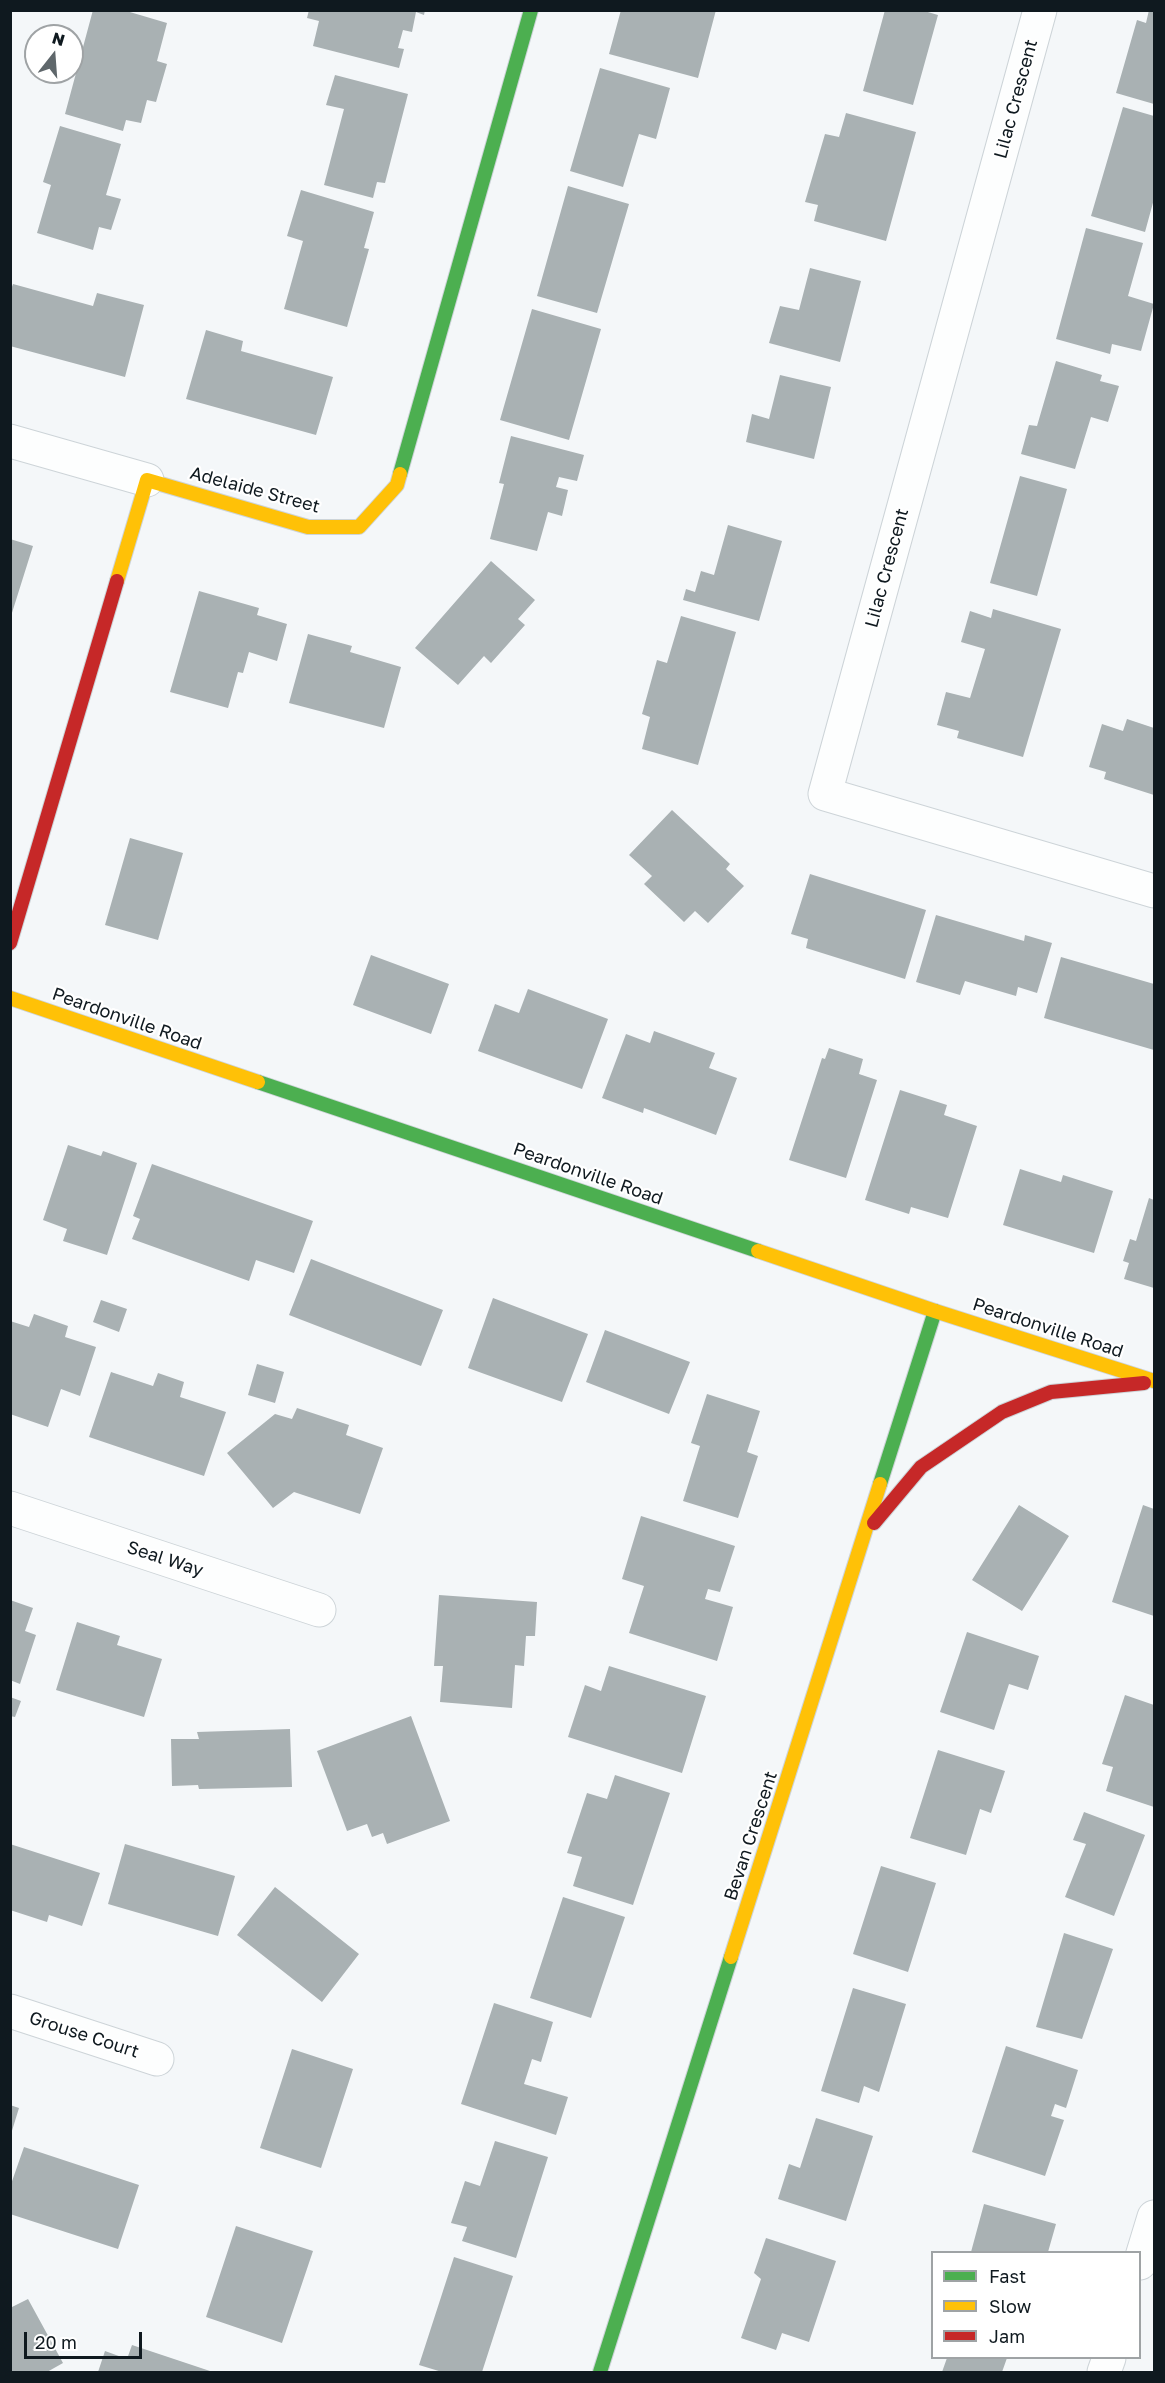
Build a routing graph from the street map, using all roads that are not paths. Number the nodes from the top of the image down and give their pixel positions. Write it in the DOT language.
graph roads {
  1 [pos="531,10"];
  2 [pos="1040,10"];
  3 [pos="10,441"];
  4 [pos="147,480"];
  5 [pos="1155,891"];
  6 [pos="10,943"];
  7 [pos="10,998"];
  8 [pos="935,1311"];
  9 [pos="1155,1381"];
  10 [pos="10,1508"];
  11 [pos="865,1534"];
  12 [pos="319,1610"];
  13 [pos="10,2011"];
  14 [pos="157,2059"];
  15 [pos="1155,2217"];
  16 [pos="1141,2260"];
  17 [pos="600,2373"];
  1 -- 4 [label="street, Adelaide Street"];
  2 -- 5 [label="street, Lilac Crescent"];
  3 -- 4 [label="street"];
  4 -- 6 [label="street"];
  7 -- 8 [label="street, Peardonville Road"];
  8 -- 9 [label="street, Peardonville Road"];
  8 -- 11 [label="street, Bevan Crescent"];
  9 -- 11 [label="street"];
  10 -- 12 [label="street, Seal Way"];
  11 -- 17 [label="street, Bevan Crescent"];
  13 -- 14 [label="street, Grouse Court"];
  15 -- 16 [label="street"];
}
